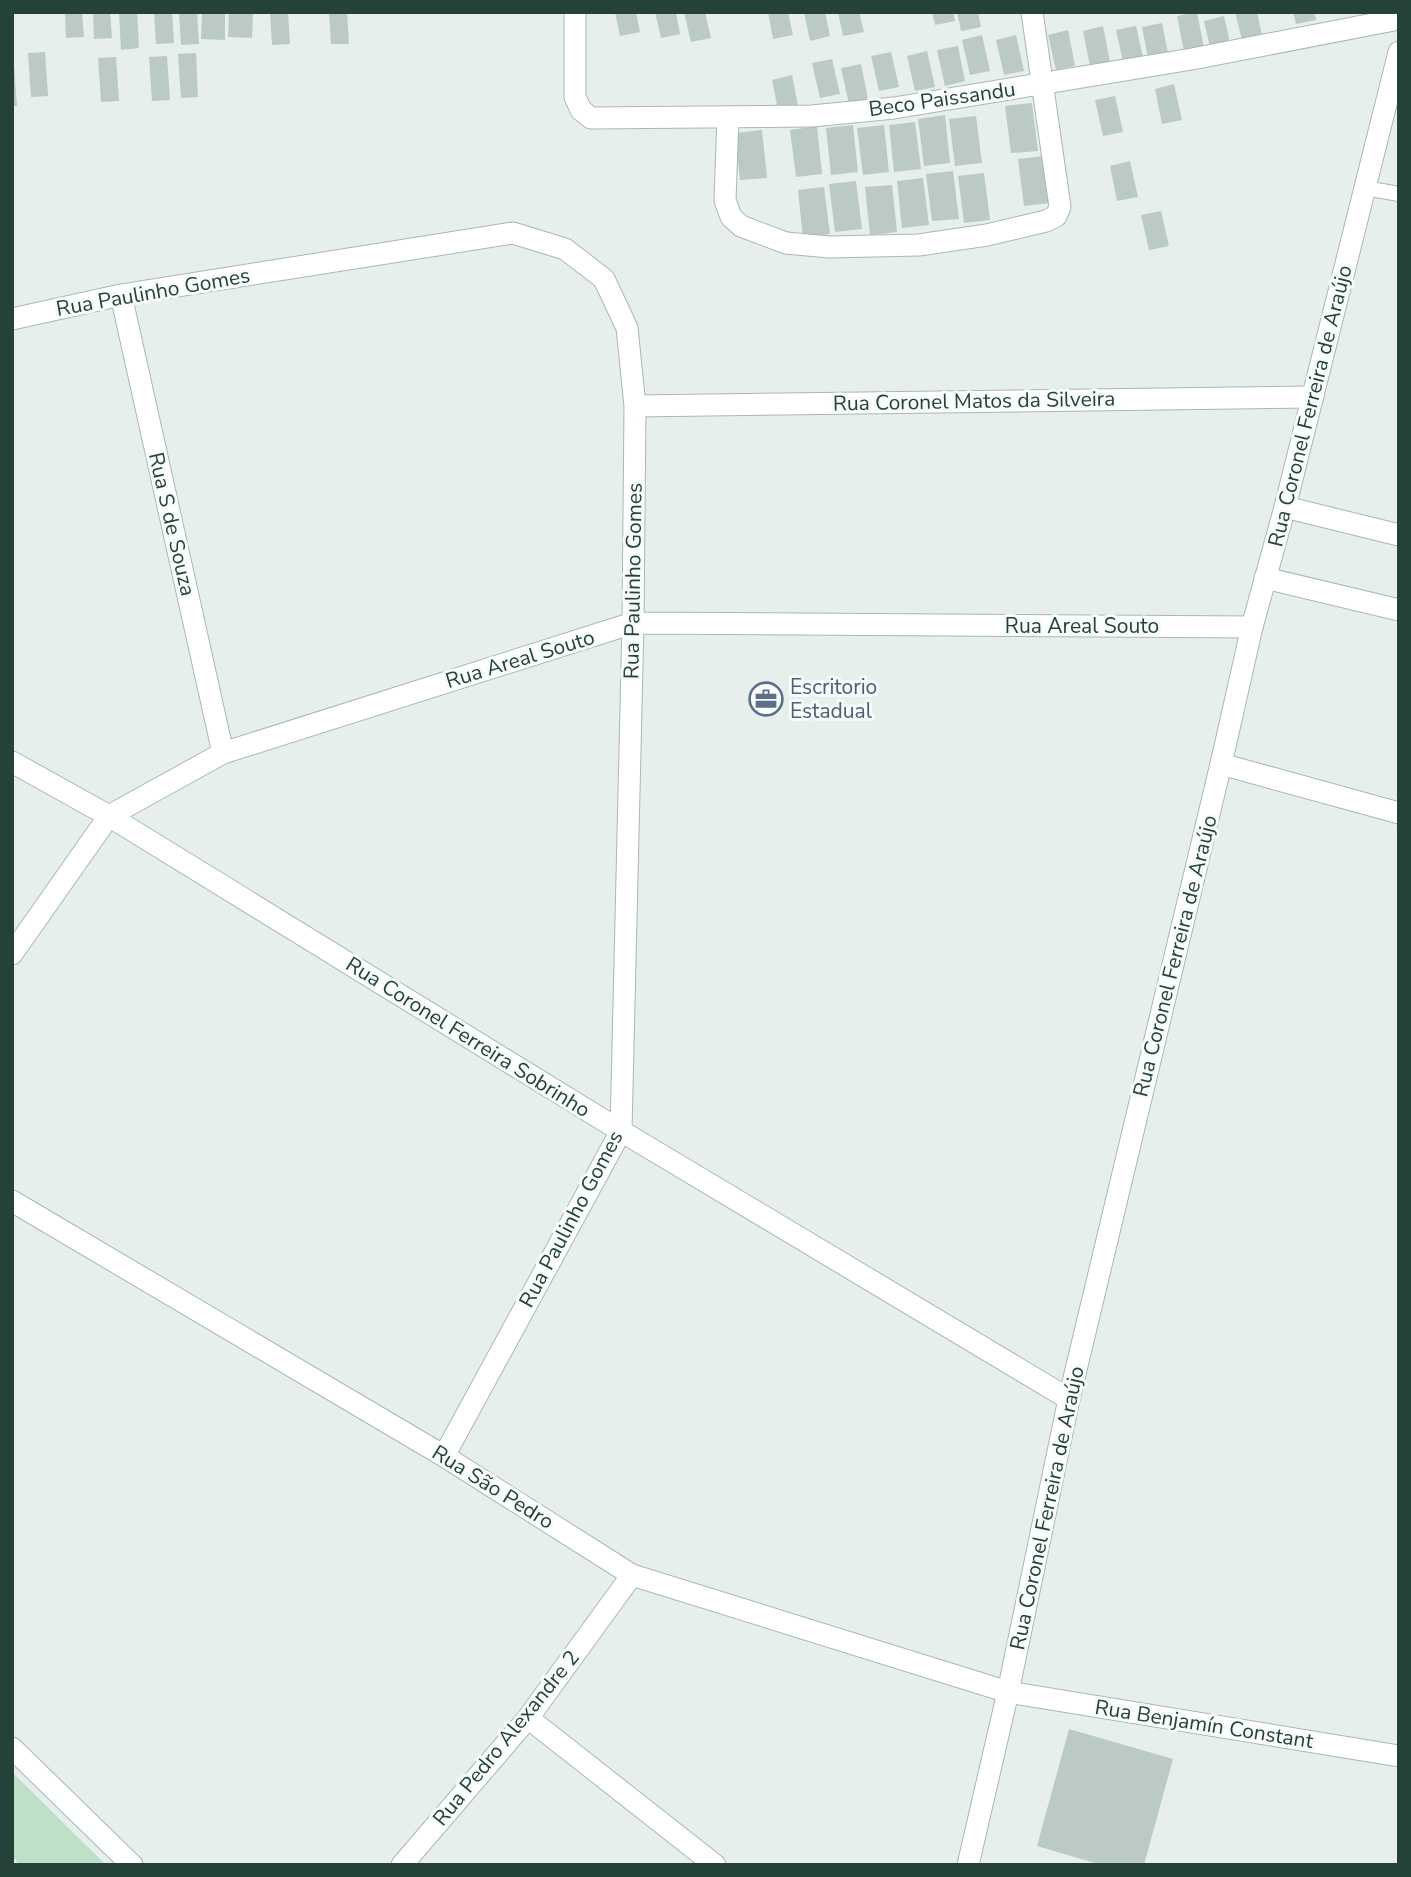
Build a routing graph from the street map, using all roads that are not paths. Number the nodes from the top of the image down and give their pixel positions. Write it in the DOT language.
graph roads {
  1 [pos="575,12"];
  2 [pos="1032,12"];
  3 [pos="1399,19"];
  4 [pos="1399,51"];
  5 [pos="1042,84"];
  6 [pos="728,117"];
  7 [pos="1365,188"];
  8 [pos="1399,194"];
  9 [pos="121,295"];
  10 [pos="12,319"];
  11 [pos="1313,397"];
  12 [pos="635,405"];
  13 [pos="1285,507"];
  14 [pos="1399,535"];
  15 [pos="1265,578"];
  16 [pos="1399,610"];
  17 [pos="633,623"];
  18 [pos="1252,627"];
  19 [pos="223,753"];
  20 [pos="12,762"];
  21 [pos="1222,764"];
  22 [pos="1399,813"];
  23 [pos="109,816"];
  24 [pos="12,954"];
  25 [pos="621,1131"];
  26 [pos="12,1201"];
  27 [pos="1069,1399"];
  28 [pos="444,1456"];
  29 [pos="632,1575"];
  30 [pos="1009,1692"];
  31 [pos="528,1718"];
  32 [pos="12,1748"];
  33 [pos="1399,1756"];
  34 [pos="132,1865"];
  35 [pos="402,1865"];
  36 [pos="715,1865"];
  37 [pos="968,1865"];
  1 -- 6 [label="street, Beco Paissandu"];
  2 -- 5 [label="street"];
  3 -- 5 [label="street, Beco Paissandu"];
  4 -- 7 [label="street, Rua Coronel Ferreira de Araújo"];
  5 -- 6 [label="street, Beco Paissandu"];
  5 -- 6 [label="street"];
  7 -- 8 [label="lane"];
  7 -- 11 [label="street, Rua Coronel Ferreira de Araújo"];
  9 -- 10 [label="street, Rua Paulinho Gomes"];
  9 -- 12 [label="street, Rua Paulinho Gomes"];
  9 -- 19 [label="street, Rua S de Souza"];
  11 -- 12 [label="street, Rua Coronel Matos da Silveira"];
  11 -- 13 [label="street, Rua Coronel Ferreira de Araújo"];
  12 -- 17 [label="street, Rua Paulinho Gomes"];
  13 -- 14 [label="street"];
  13 -- 15 [label="street, Rua Coronel Ferreira de Araújo"];
  15 -- 16 [label="street"];
  15 -- 18 [label="street, Rua Coronel Ferreira de Araújo"];
  17 -- 18 [label="street, Rua Areal Souto"];
  17 -- 19 [label="street, Rua Areal Souto"];
  17 -- 25 [label="street, Rua Paulinho Gomes"];
  18 -- 21 [label="street, Rua Coronel Ferreira de Araújo"];
  19 -- 23 [label="street, Rua Areal Souto"];
  20 -- 23 [label="street, Rua Coronel Ferreira Sobrinho"];
  21 -- 22 [label="street"];
  21 -- 27 [label="street, Rua Coronel Ferreira de Araújo"];
  23 -- 24 [label="street, Rua Areal Souto"];
  23 -- 25 [label="street, Rua Coronel Ferreira Sobrinho"];
  25 -- 27 [label="street, Rua Coronel Ferreira Sobrinho"];
  25 -- 28 [label="street, Rua Paulinho Gomes"];
  26 -- 28 [label="street, Rua São Pedro"];
  27 -- 30 [label="street, Rua Coronel Ferreira de Araújo"];
  28 -- 29 [label="street, Rua São Pedro"];
  29 -- 30 [label="street, Rua São Pedro"];
  29 -- 31 [label="street, Rua Pedro Alexandre 2"];
  30 -- 33 [label="street, Rua Benjamín Constant"];
  30 -- 37 [label="street, Rua Coronel Ferreira de Araújo"];
  31 -- 35 [label="street, Rua Pedro Alexandre 2"];
  31 -- 36 [label="street"];
  32 -- 34 [label="street"];
}
